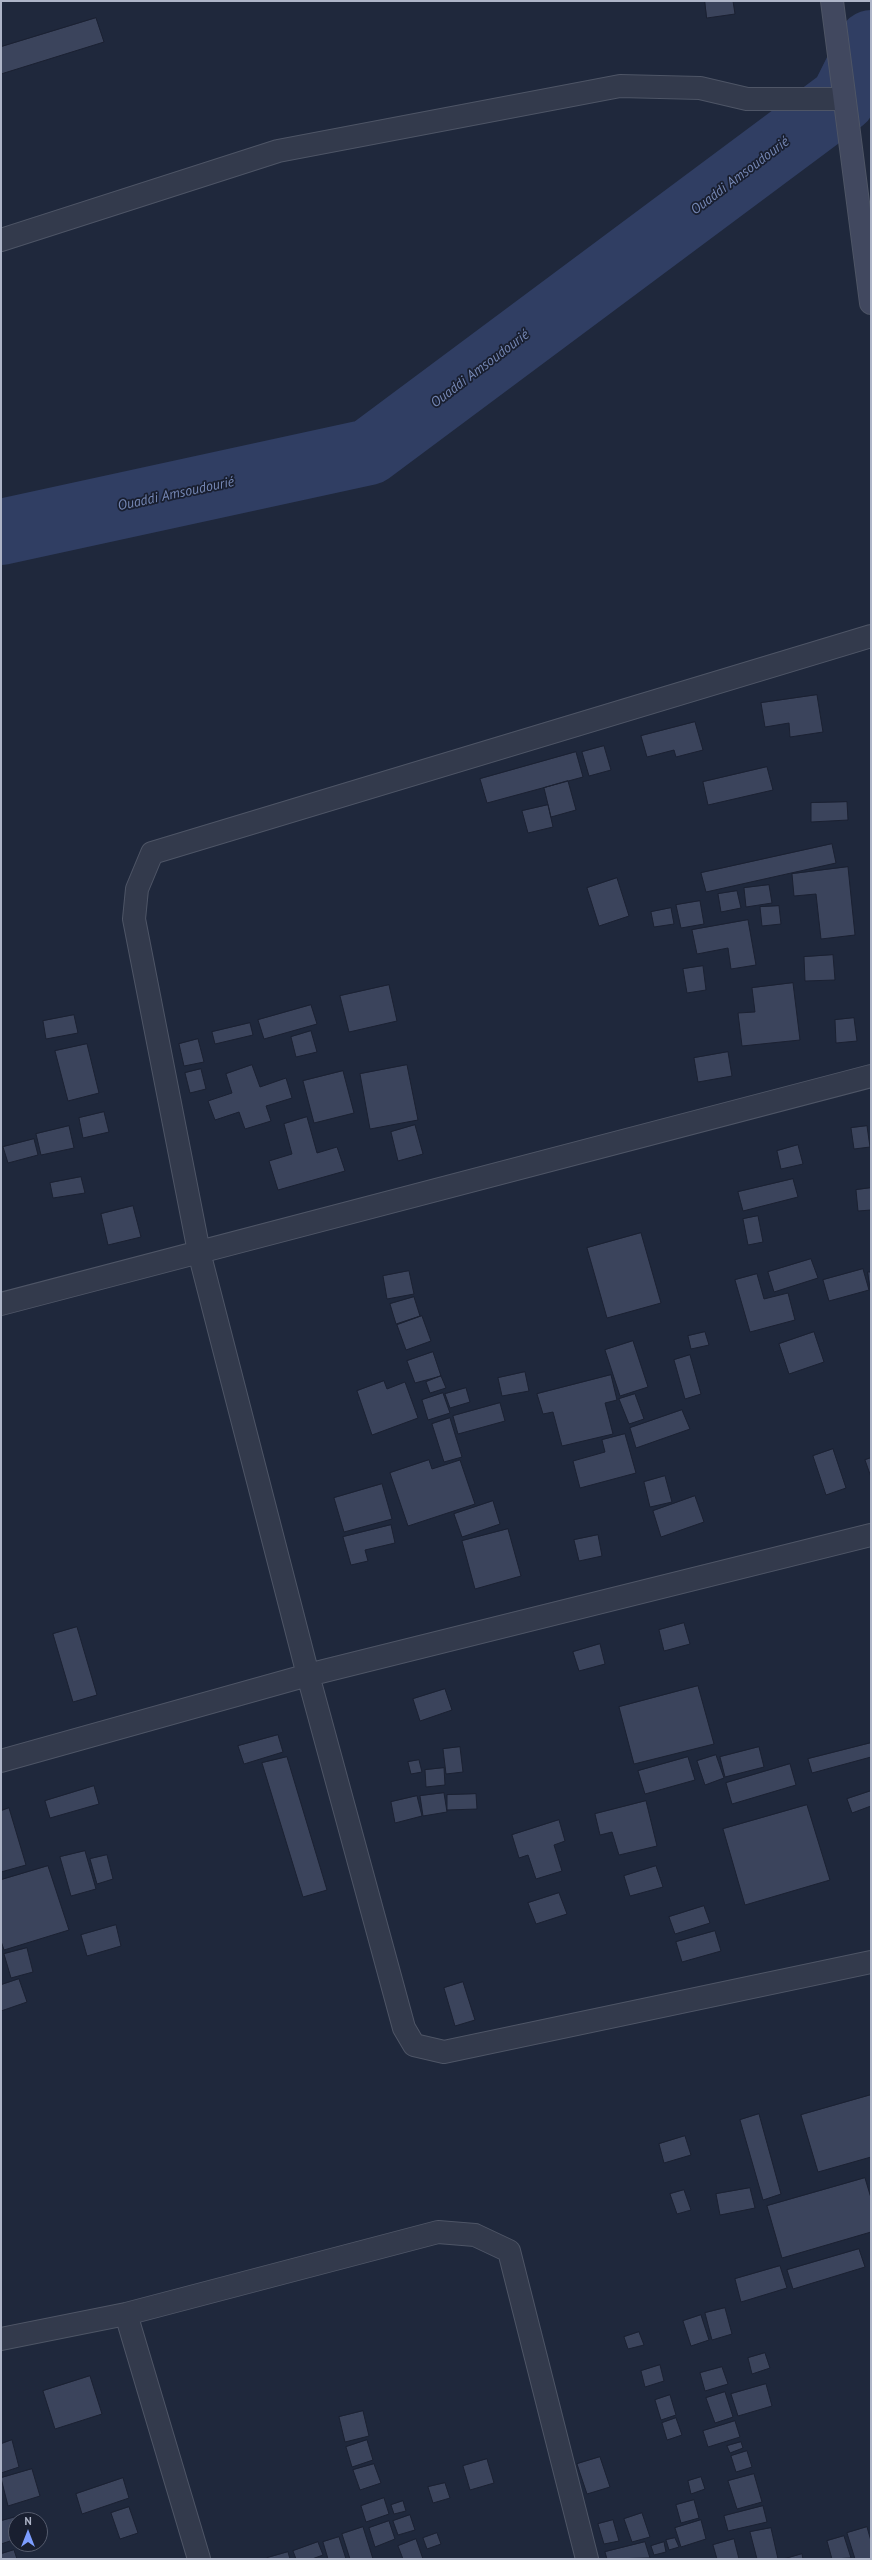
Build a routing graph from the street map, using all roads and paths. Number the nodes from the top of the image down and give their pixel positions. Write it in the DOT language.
graph roads {
  1 [pos="832,1"];
  2 [pos="844,99"];
  3 [pos="1,240"];
  4 [pos="871,303"];
  5 [pos="871,636"];
  6 [pos="871,1076"];
  7 [pos="199,1252"];
  8 [pos="1,1304"];
  9 [pos="871,1536"];
  10 [pos="308,1675"];
  11 [pos="1,1761"];
  12 [pos="871,1962"];
  13 [pos="126,2314"];
  14 [pos="1,2339"];
  15 [pos="199,2559"];
  16 [pos="587,2559"];
  1 -- 2 [label="street"];
  2 -- 3 [label="street"];
  2 -- 4 [label="street"];
  5 -- 7 [label="street"];
  6 -- 7 [label="street"];
  7 -- 8 [label="street"];
  7 -- 10 [label="street"];
  9 -- 10 [label="street"];
  10 -- 11 [label="street"];
  10 -- 12 [label="street"];
  13 -- 14 [label="street"];
  13 -- 15 [label="street"];
  13 -- 16 [label="street"];
}
